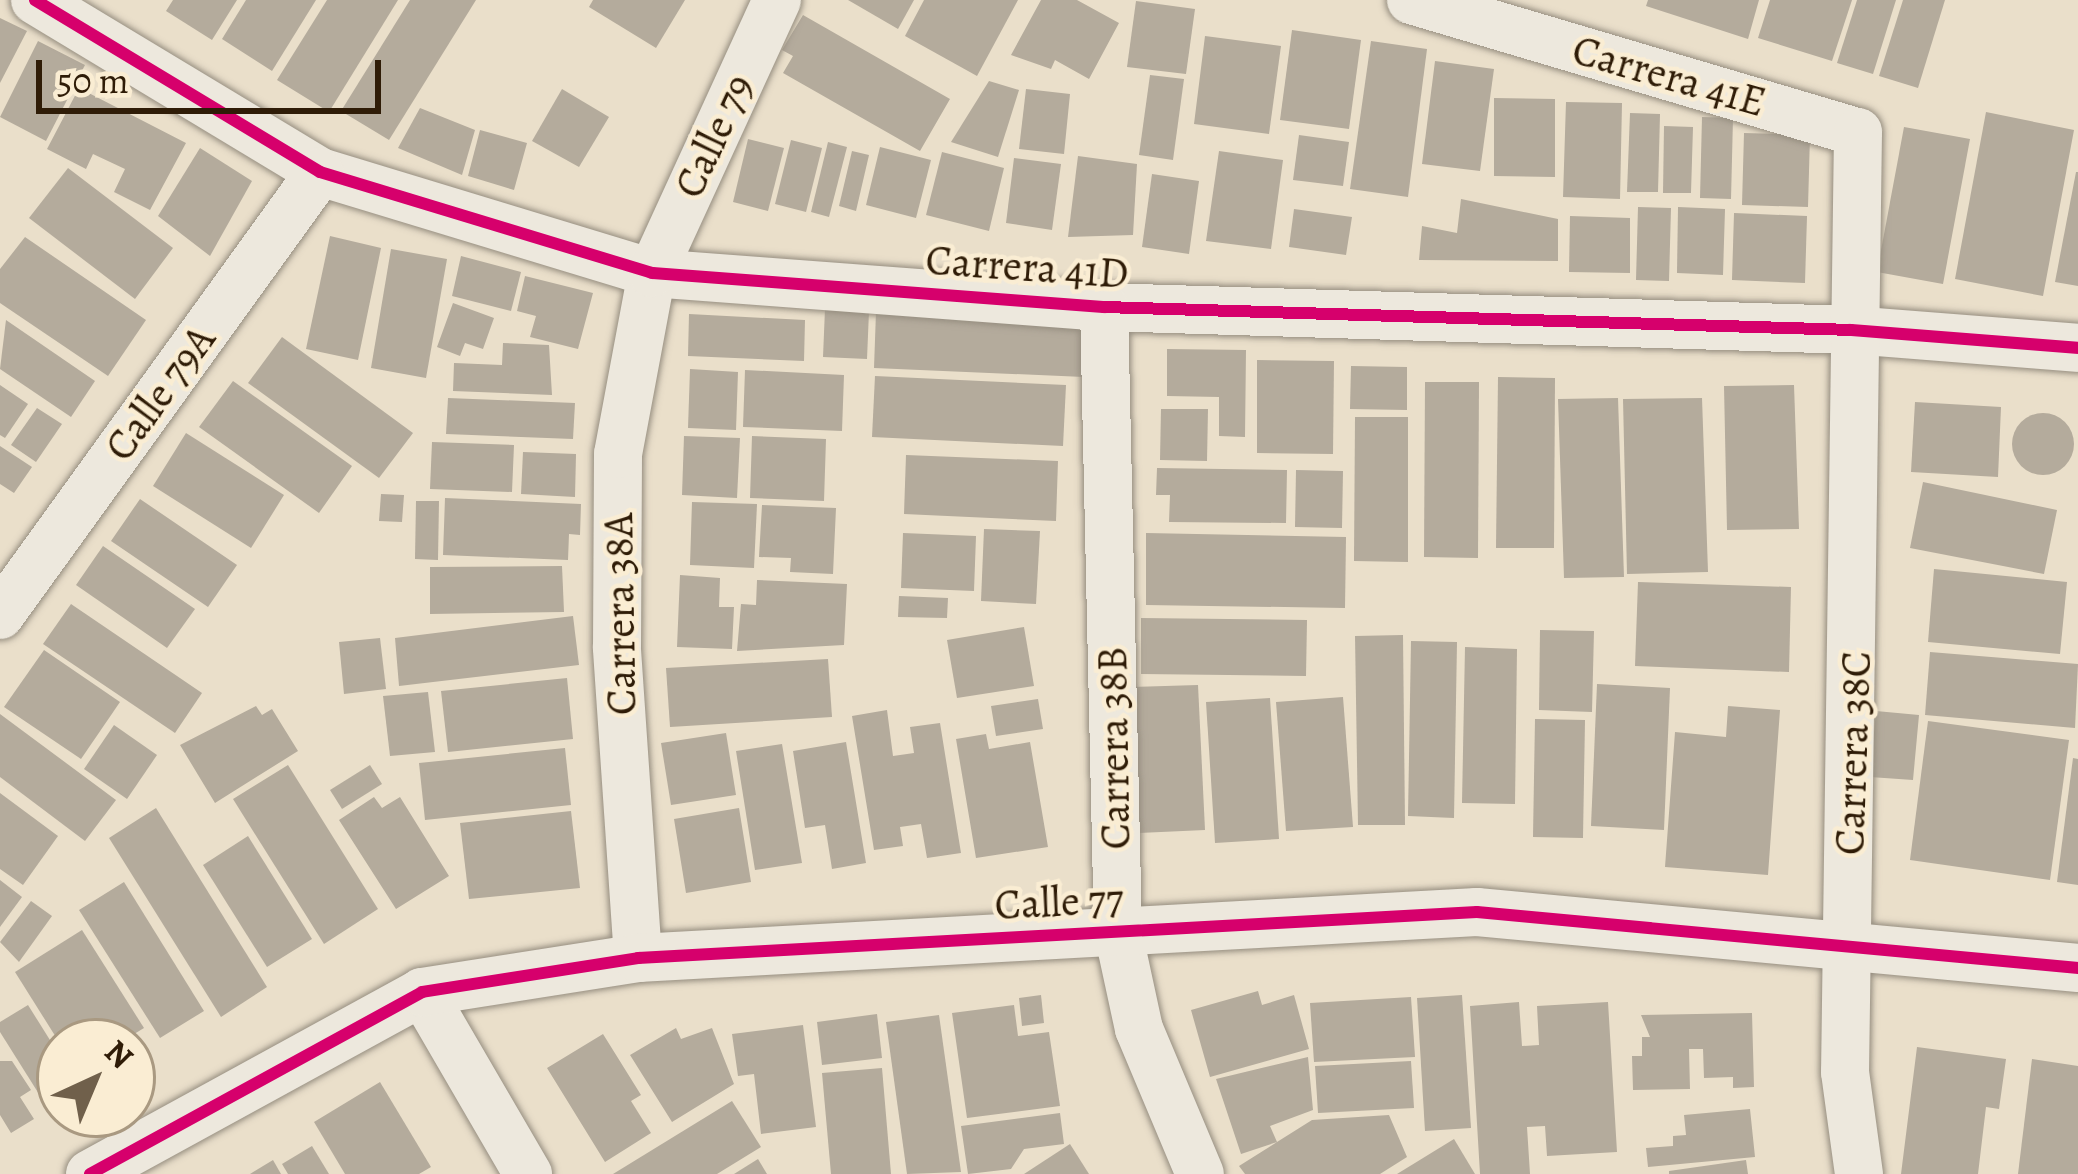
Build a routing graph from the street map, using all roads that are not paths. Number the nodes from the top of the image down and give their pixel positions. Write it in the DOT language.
graph roads {
  1 [pos="35,0"];
  2 [pos="777,0"];
  3 [pos="1411,0"];
  4 [pos="1858,132"];
  5 [pos="320,172"];
  6 [pos="652,273"];
  7 [pos="1104,307"];
  8 [pos="1850,330"];
  9 [pos="2078,348"];
  10 [pos="0,615"];
  11 [pos="1118,932"];
  12 [pos="1847,943"];
  13 [pos="638,958"];
  14 [pos="2078,968"];
  15 [pos="422,992"];
  16 [pos="90,1174"];
  17 [pos="528,1174"];
  18 [pos="1200,1174"];
  19 [pos="1859,1174"];
  1 -- 5 [label="street, Carrera 41D"];
  2 -- 6 [label="street, Calle 79"];
  3 -- 4 [label="street, Carrera 41E"];
  4 -- 8 [label="street, Carrera 38C"];
  5 -- 6 [label="street, Carrera 41D"];
  5 -- 10 [label="street, Calle 79A"];
  6 -- 7 [label="street, Carrera 41D"];
  6 -- 13 [label="street, Carrera 38A"];
  7 -- 8 [label="street, Carrera 41D"];
  7 -- 11 [label="street, Carrera 38B"];
  8 -- 9 [label="street, Carrera 41D"];
  8 -- 12 [label="street, Carrera 38C"];
  11 -- 12 [label="street, Calle 77"];
  11 -- 13 [label="street, Calle 77"];
  11 -- 18 [label="street, Carrera 38B"];
  12 -- 14 [label="street, Calle 77"];
  12 -- 19 [label="street, Carrera 38C"];
  13 -- 15 [label="street, Calle 77"];
  15 -- 16 [label="street, Calle 77"];
  15 -- 17 [label="street"];
}
